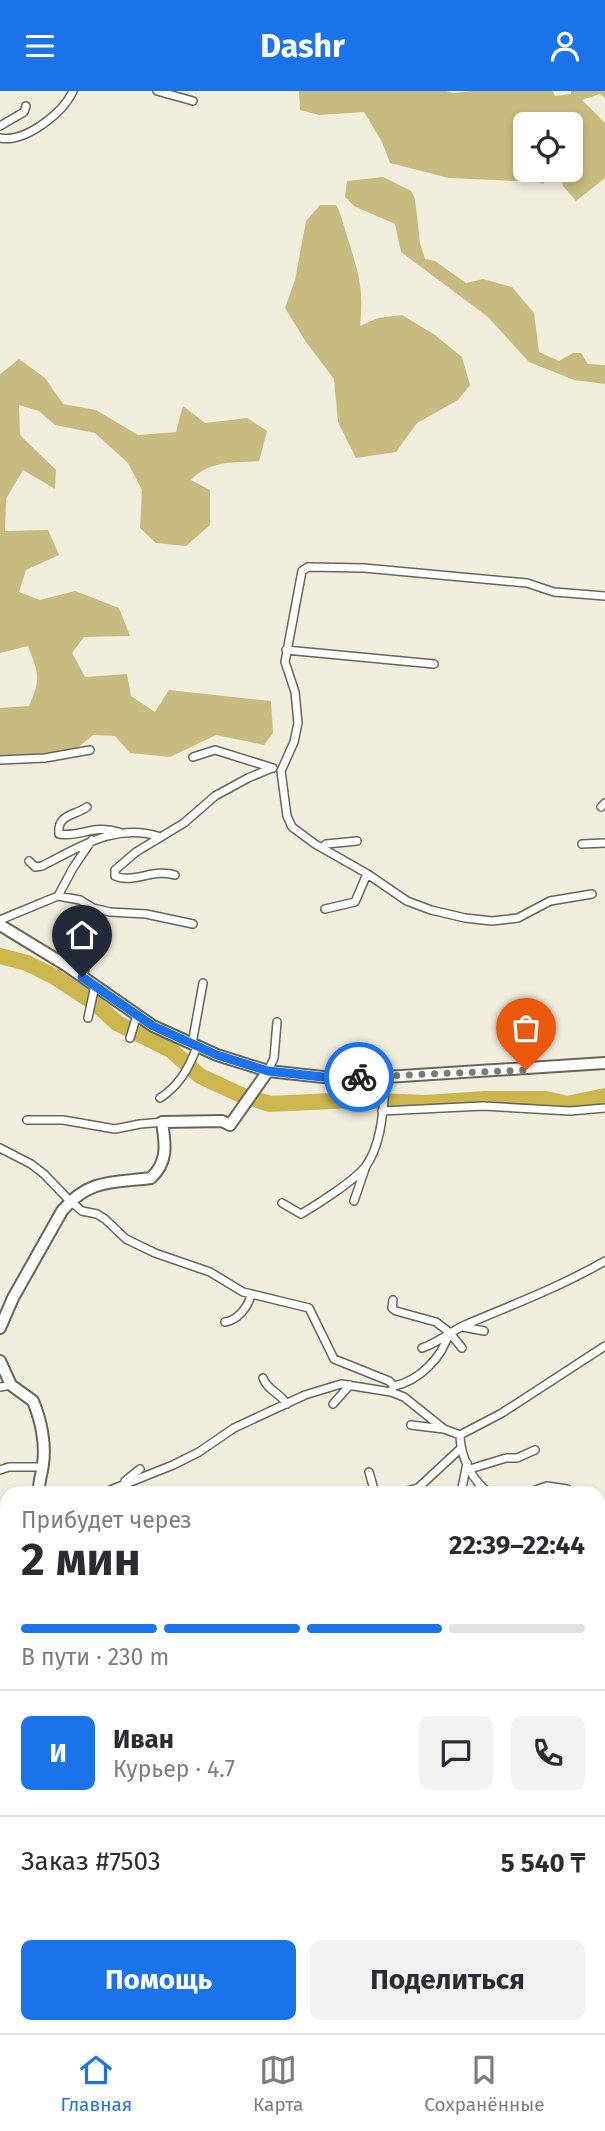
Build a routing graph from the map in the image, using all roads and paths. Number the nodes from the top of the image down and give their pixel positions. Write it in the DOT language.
graph roads {
  1 [pos="73,91"];
  2 [pos="157,91"];
  3 [pos="193,101"];
  4 [pos="26,106"];
  5 [pos="0,126"];
  6 [pos="0,138"];
  7 [pos="605,596"];
  8 [pos="286,650"];
  9 [pos="434,664"];
  10 [pos="90,750"];
  11 [pos="193,757"];
  12 [pos="0,760"];
  13 [pos="272,768"];
  14 [pos="281,771"];
  15 [pos="87,807"];
  16 [pos="123,834"];
  17 [pos="161,837"];
  18 [pos="93,839"];
  19 [pos="357,841"];
  20 [pos="605,843"];
  21 [pos="582,844"];
  22 [pos="321,848"];
  23 [pos="29,861"];
  24 [pos="367,874"];
  25 [pos="175,875"];
  26 [pos="592,894"];
  27 [pos="58,896"];
  28 [pos="324,909"];
  29 [pos="0,923"];
  30 [pos="192,924"];
  31 [pos="100,930"];
  32 [pos="82,977"];
  33 [pos="203,983"];
  34 [pos="94,990"];
  35 [pos="88,1018"];
  36 [pos="135,1020"];
  37 [pos="277,1022"];
  38 [pos="130,1038"];
  39 [pos="195,1045"];
  40 [pos="605,1063"];
  41 [pos="268,1071"];
  42 [pos="386,1077"];
  43 [pos="160,1098"];
  44 [pos="605,1108"];
  45 [pos="382,1110"];
  46 [pos="27,1120"];
  47 [pos="163,1122"];
  48 [pos="0,1149"];
  49 [pos="366,1166"];
  50 [pos="70,1201"];
  51 [pos="354,1201"];
  52 [pos="282,1203"];
  53 [pos="605,1261"];
  54 [pos="251,1294"];
  55 [pos="393,1300"];
  56 [pos="225,1322"];
  57 [pos="462,1327"];
  58 [pos="0,1328"];
  59 [pos="484,1331"];
  60 [pos="449,1332"];
  61 [pos="605,1346"];
  62 [pos="462,1348"];
  63 [pos="422,1349"];
  64 [pos="0,1361"];
  65 [pos="263,1378"];
  66 [pos="350,1385"];
  67 [pos="6,1386"];
  68 [pos="392,1389"];
  69 [pos="287,1404"];
  70 [pos="332,1404"];
  71 [pos="411,1425"];
  72 [pos="444,1429"];
  73 [pos="460,1435"];
  74 [pos="460,1449"];
  75 [pos="535,1450"];
  76 [pos="468,1465"];
  77 [pos="43,1467"];
  78 [pos="140,1469"];
  79 [pos="0,1470"];
  80 [pos="369,1472"];
  81 [pos="123,1485"];
  82 [pos="37,1486"];
  83 [pos="373,1486"];
  84 [pos="419,1486"];
  85 [pos="463,1486"];
  86 [pos="481,1486"];
  1 -- 6 [label="street"];
  2 -- 3 [label="street"];
  4 -- 5 [label="street"];
  7 -- 8 [label="street"];
  8 -- 9 [label="street"];
  8 -- 14 [label="street"];
  10 -- 12 [label="street"];
  11 -- 13 [label="street"];
  13 -- 14 [label="street"];
  13 -- 17 [label="street"];
  14 -- 22 [label="street"];
  15 -- 16 [label="street"];
  16 -- 17 [label="street"];
  16 -- 18 [label="street"];
  17 -- 25 [label="street"];
  18 -- 23 [label="street"];
  18 -- 27 [label="street"];
  19 -- 22 [label="street"];
  20 -- 21 [label="street"];
  22 -- 24 [label="street"];
  24 -- 26 [label="street"];
  24 -- 28 [label="street"];
  27 -- 29 [label="street"];
  27 -- 30 [label="street"];
  29 -- 32 [label="street"];
  31 -- 32 [label="street"];
  32 -- 34 [label="street"];
  33 -- 39 [label="street"];
  34 -- 35 [label="street"];
  34 -- 36 [label="street"];
  36 -- 38 [label="street"];
  36 -- 39 [label="street"];
  37 -- 41 [label="street"];
  39 -- 41 [label="street"];
  39 -- 43 [label="street"];
  40 -- 42 [label="street"];
  41 -- 42 [label="street"];
  41 -- 47 [label="street"];
  42 -- 45 [label="street"];
  44 -- 45 [label="street"];
  45 -- 49 [label="street"];
  46 -- 47 [label="street"];
  47 -- 50 [label="street"];
  48 -- 50 [label="street"];
  49 -- 51 [label="street"];
  49 -- 52 [label="street"];
  50 -- 54 [label="street"];
  50 -- 58 [label="street"];
  53 -- 57 [label="street"];
  54 -- 56 [label="street"];
  54 -- 68 [label="street"];
  55 -- 60 [label="street"];
  57 -- 59 [label="street"];
  57 -- 60 [label="street"];
  60 -- 62 [label="street"];
  60 -- 63 [label="street"];
  60 -- 68 [label="street"];
  61 -- 73 [label="street"];
  64 -- 67 [label="street"];
  65 -- 69 [label="street"];
  66 -- 68 [label="street"];
  66 -- 69 [label="street"];
  66 -- 70 [label="street"];
  67 -- 77 [label="street"];
  68 -- 72 [label="street"];
  69 -- 81 [label="street"];
  71 -- 72 [label="street"];
  72 -- 73 [label="street"];
  73 -- 74 [label="street"];
  74 -- 76 [label="street"];
  74 -- 84 [label="street"];
  75 -- 76 [label="street"];
  76 -- 85 [label="street"];
  76 -- 86 [label="street"];
  77 -- 79 [label="street"];
  77 -- 82 [label="street"];
  78 -- 81 [label="street"];
  80 -- 83 [label="street"];
}
